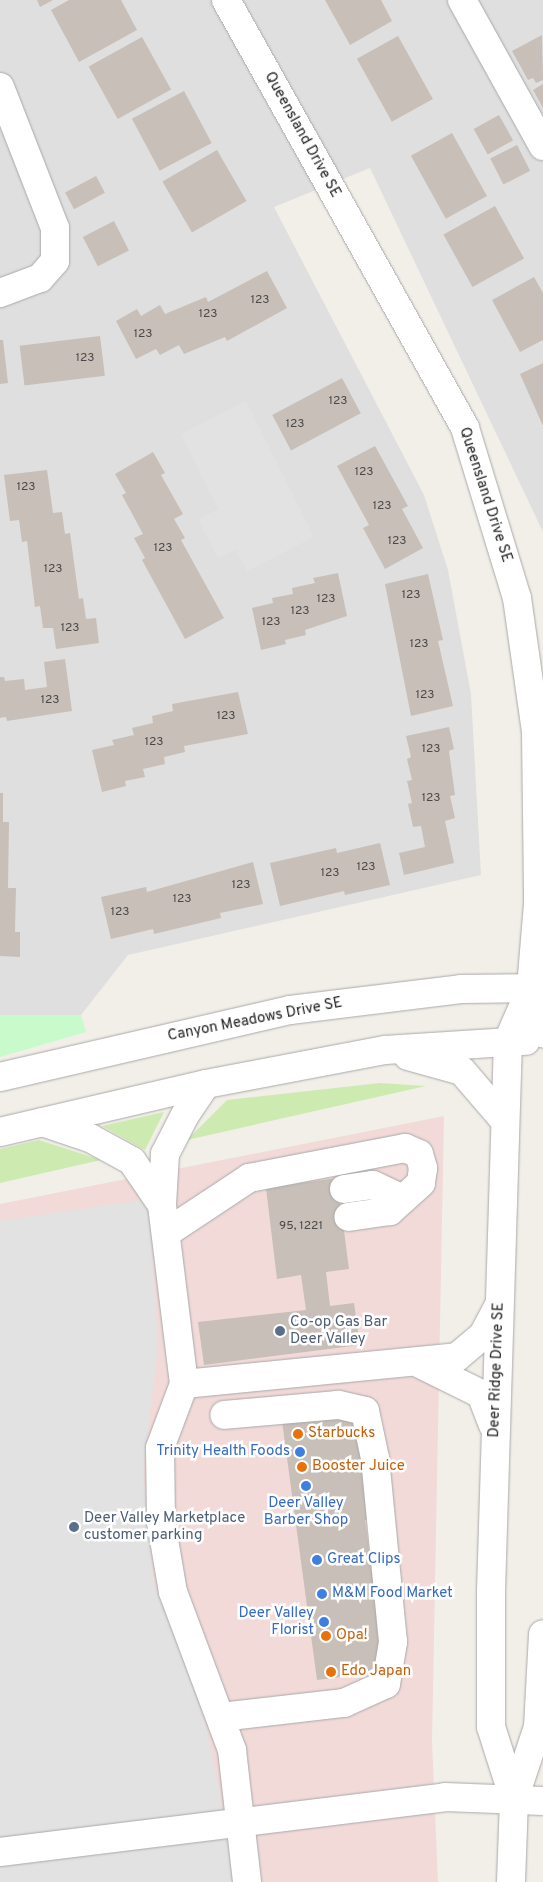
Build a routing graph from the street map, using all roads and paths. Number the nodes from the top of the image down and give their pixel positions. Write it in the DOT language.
graph roads {
  1 [pos="226,0"];
  2 [pos="462,0"];
  3 [pos="0,87"];
  4 [pos="543,146"];
  5 [pos="0,293"];
  6 [pos="540,906"];
  7 [pos="537,988"];
  8 [pos="543,1033"];
  9 [pos="508,1042"];
  10 [pos="543,1042"];
  11 [pos="385,1050"];
  12 [pos="0,1078"];
  13 [pos="206,1084"];
  14 [pos="505,1121"];
  15 [pos="42,1122"];
  16 [pos="0,1132"];
  17 [pos="344,1189"];
  18 [pos="401,1198"];
  19 [pos="162,1205"];
  20 [pos="348,1217"];
  21 [pos="166,1233"];
  22 [pos="499,1306"];
  23 [pos="418,1363"];
  24 [pos="184,1384"];
  25 [pos="224,1415"];
  26 [pos="496,1432"];
  27 [pos="543,1634"];
  28 [pos="221,1717"];
  29 [pos="514,1799"];
  30 [pos="543,1800"];
  31 [pos="241,1822"];
  32 [pos="0,1852"];
  33 [pos="247,1882"];
  34 [pos="511,1882"];
  1 -- 6 [label="street, Queensland Drive SE"];
  2 -- 4 [label="street"];
  3 -- 5 [label="street"];
  6 -- 7 [label="street, Queensland Drive SE"];
  7 -- 8 [label="street"];
  7 -- 9 [label="street, Deer Ridge Drive SE"];
  7 -- 12 [label="street, Canyon Meadows Drive SE"];
  9 -- 10 [label="street"];
  9 -- 11 [label="street"];
  9 -- 14 [label="street, Deer Ridge Drive SE"];
  11 -- 13 [label="street"];
  11 -- 14 [label="street"];
  13 -- 15 [label="street"];
  13 -- 19 [label="street"];
  14 -- 22 [label="street, Deer Ridge Drive SE"];
  15 -- 16 [label="street"];
  15 -- 19 [label="street"];
  17 -- 18 [label="street"];
  18 -- 20 [label="street"];
  18 -- 21 [label="street"];
  19 -- 21 [label="street"];
  21 -- 24 [label="street"];
  22 -- 23 [label="street"];
  22 -- 26 [label="street, Deer Ridge Drive SE"];
  23 -- 24 [label="street"];
  23 -- 26 [label="street"];
  24 -- 28 [label="street"];
  25 -- 28 [label="street"];
  26 -- 29 [label="street, Deer Ridge Drive SE"];
  27 -- 29 [label="street, Deer Ridge Drive SE"];
  28 -- 31 [label="street"];
  29 -- 30 [label="street"];
  29 -- 31 [label="street"];
  29 -- 34 [label="street, Deer Ridge Drive SE"];
  31 -- 32 [label="street"];
  31 -- 33 [label="street"];
}
